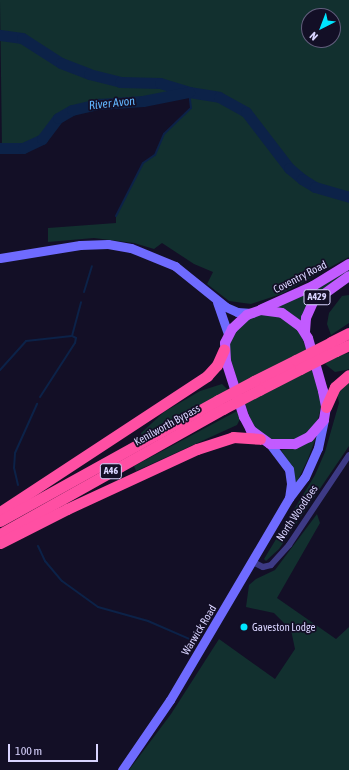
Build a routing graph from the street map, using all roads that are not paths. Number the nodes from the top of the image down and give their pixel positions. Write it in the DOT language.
graph roads {
  1 [pos="0,258"];
  2 [pos="349,264"];
  3 [pos="349,276"];
  4 [pos="217,302"];
  5 [pos="256,312"];
  6 [pos="305,332"];
  7 [pos="349,333"];
  8 [pos="228,334"];
  9 [pos="349,345"];
  10 [pos="333,346"];
  11 [pos="224,349"];
  12 [pos="349,375"];
  13 [pos="220,405"];
  14 [pos="326,407"];
  15 [pos="324,420"];
  16 [pos="265,442"];
  17 [pos="349,455"];
  18 [pos="289,498"];
  19 [pos="0,512"];
  20 [pos="0,521"];
  21 [pos="0,534"];
  22 [pos="0,543"];
  23 [pos="253,562"];
  24 [pos="122,770"];
  1 -- 4 [label="street"];
  2 -- 5 [label="main road, Coventry Road / A429"];
  3 -- 6 [label="main road, Coventry Road / A429"];
  4 -- 5 [label="street"];
  4 -- 8 [label="street"];
  5 -- 6 [label="main road"];
  5 -- 8 [label="main road"];
  6 -- 14 [label="main road"];
  7 -- 10 [label="highway, Kenilworth Bypass / A46"];
  8 -- 11 [label="main road"];
  9 -- 10 [label="highway, Kenilworth Bypass / A46"];
  10 -- 13 [label="highway, Kenilworth Bypass / A46, bridge"];
  11 -- 16 [label="main road"];
  11 -- 19 [label="highway"];
  12 -- 14 [label="highway"];
  13 -- 20 [label="highway, Kenilworth Bypass / A46"];
  13 -- 21 [label="highway, Kenilworth Bypass / A46"];
  14 -- 15 [label="main road"];
  15 -- 16 [label="main road"];
  15 -- 18 [label="street, Warwick Road"];
  16 -- 18 [label="street, Warwick Road"];
  16 -- 22 [label="highway"];
  17 -- 23 [label="street, North Woodloes"];
  18 -- 23 [label="street, Warwick Road"];
  23 -- 24 [label="street, Warwick Road"];
}
